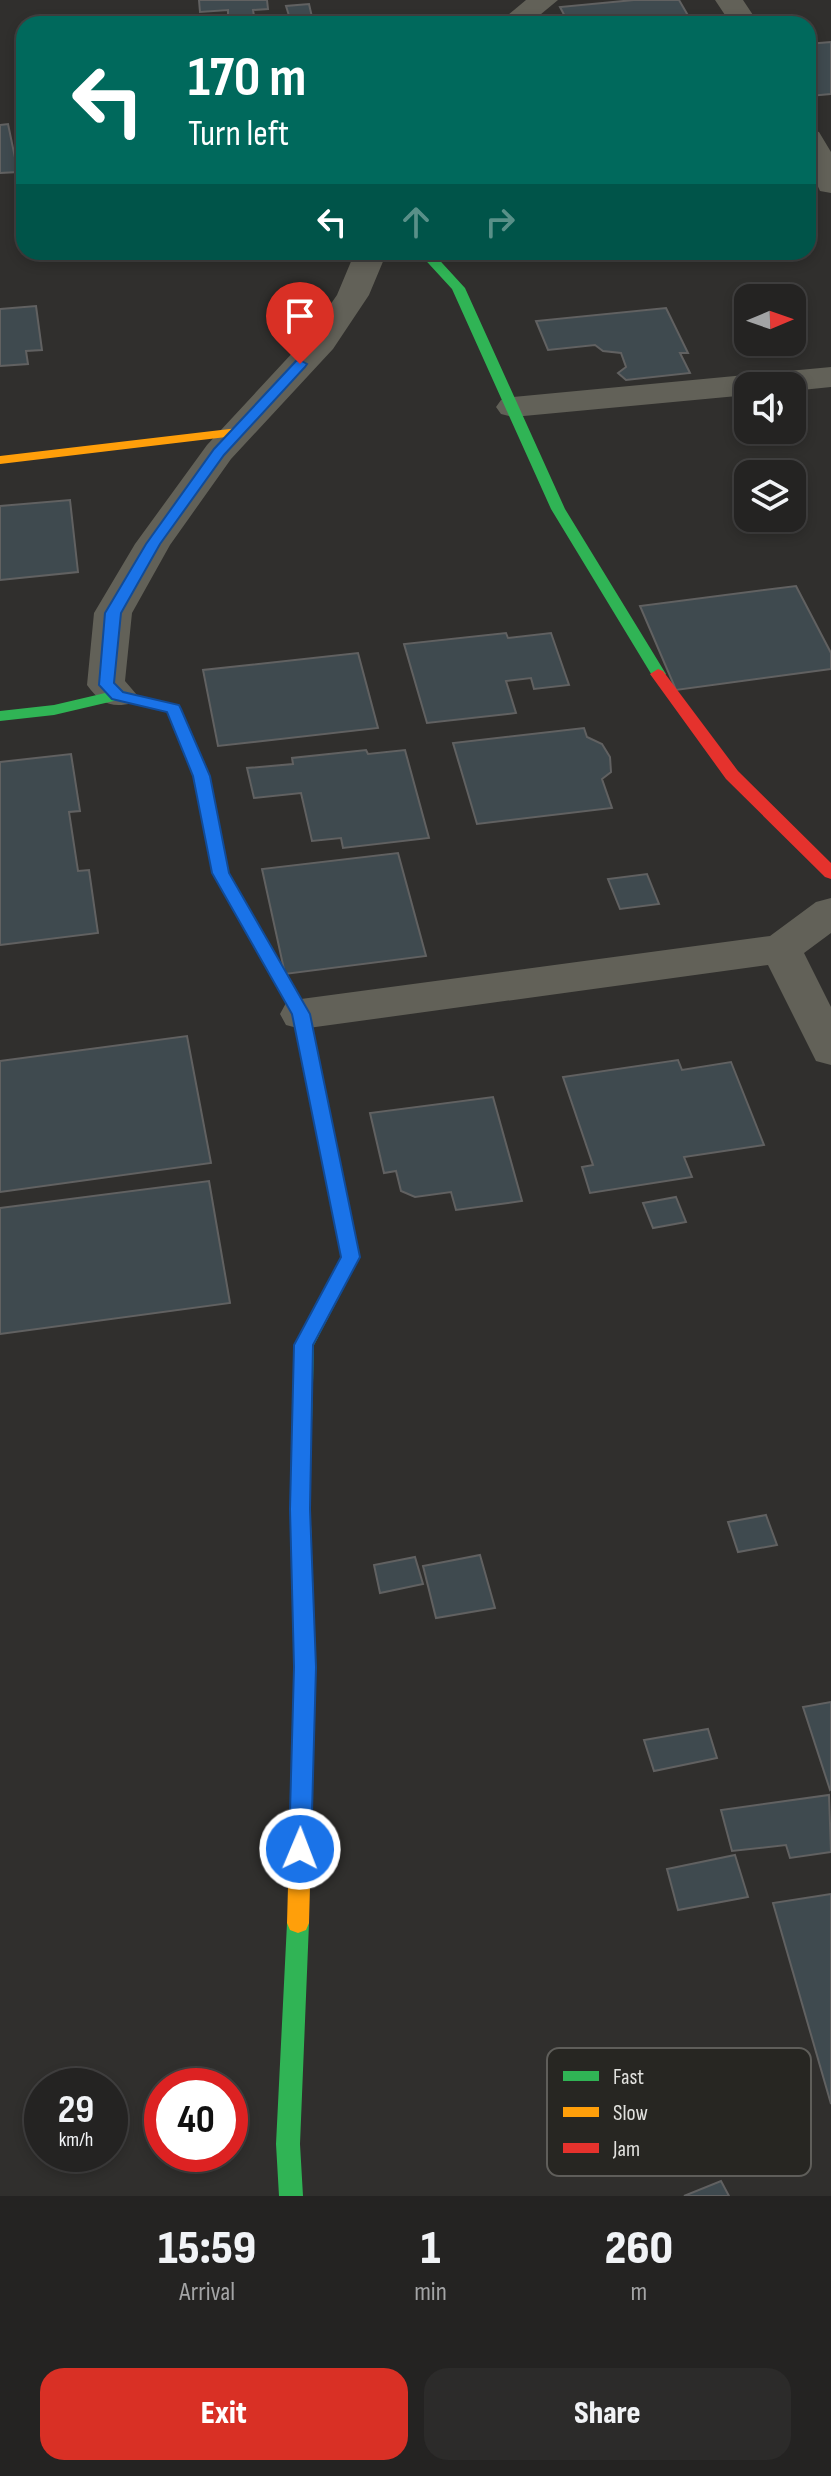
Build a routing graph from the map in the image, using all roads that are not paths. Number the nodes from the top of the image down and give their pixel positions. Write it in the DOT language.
graph roads {
  1 [pos="544,0"];
  2 [pos="522,16"];
  3 [pos="816,156"];
  4 [pos="825,177"];
  5 [pos="368,260"];
  6 [pos="432,260"];
  7 [pos="831,377"];
  8 [pos="513,407"];
  9 [pos="238,432"];
  10 [pos="0,460"];
  11 [pos="118,695"];
  12 [pos="0,716"];
  13 [pos="831,873"];
  14 [pos="831,912"];
  15 [pos="781,949"];
  16 [pos="301,1014"];
  17 [pos="831,1050"];
  18 [pos="291,2196"];
  1 -- 2 [label="street"];
  3 -- 4 [label="street"];
  5 -- 9 [label="street"];
  6 -- 8 [label="street"];
  7 -- 8 [label="street"];
  8 -- 13 [label="street"];
  9 -- 10 [label="street"];
  9 -- 11 [label="street"];
  11 -- 12 [label="street"];
  11 -- 16 [label="street"];
  14 -- 15 [label="street"];
  15 -- 16 [label="street"];
  15 -- 17 [label="street"];
  16 -- 18 [label="street"];
}
